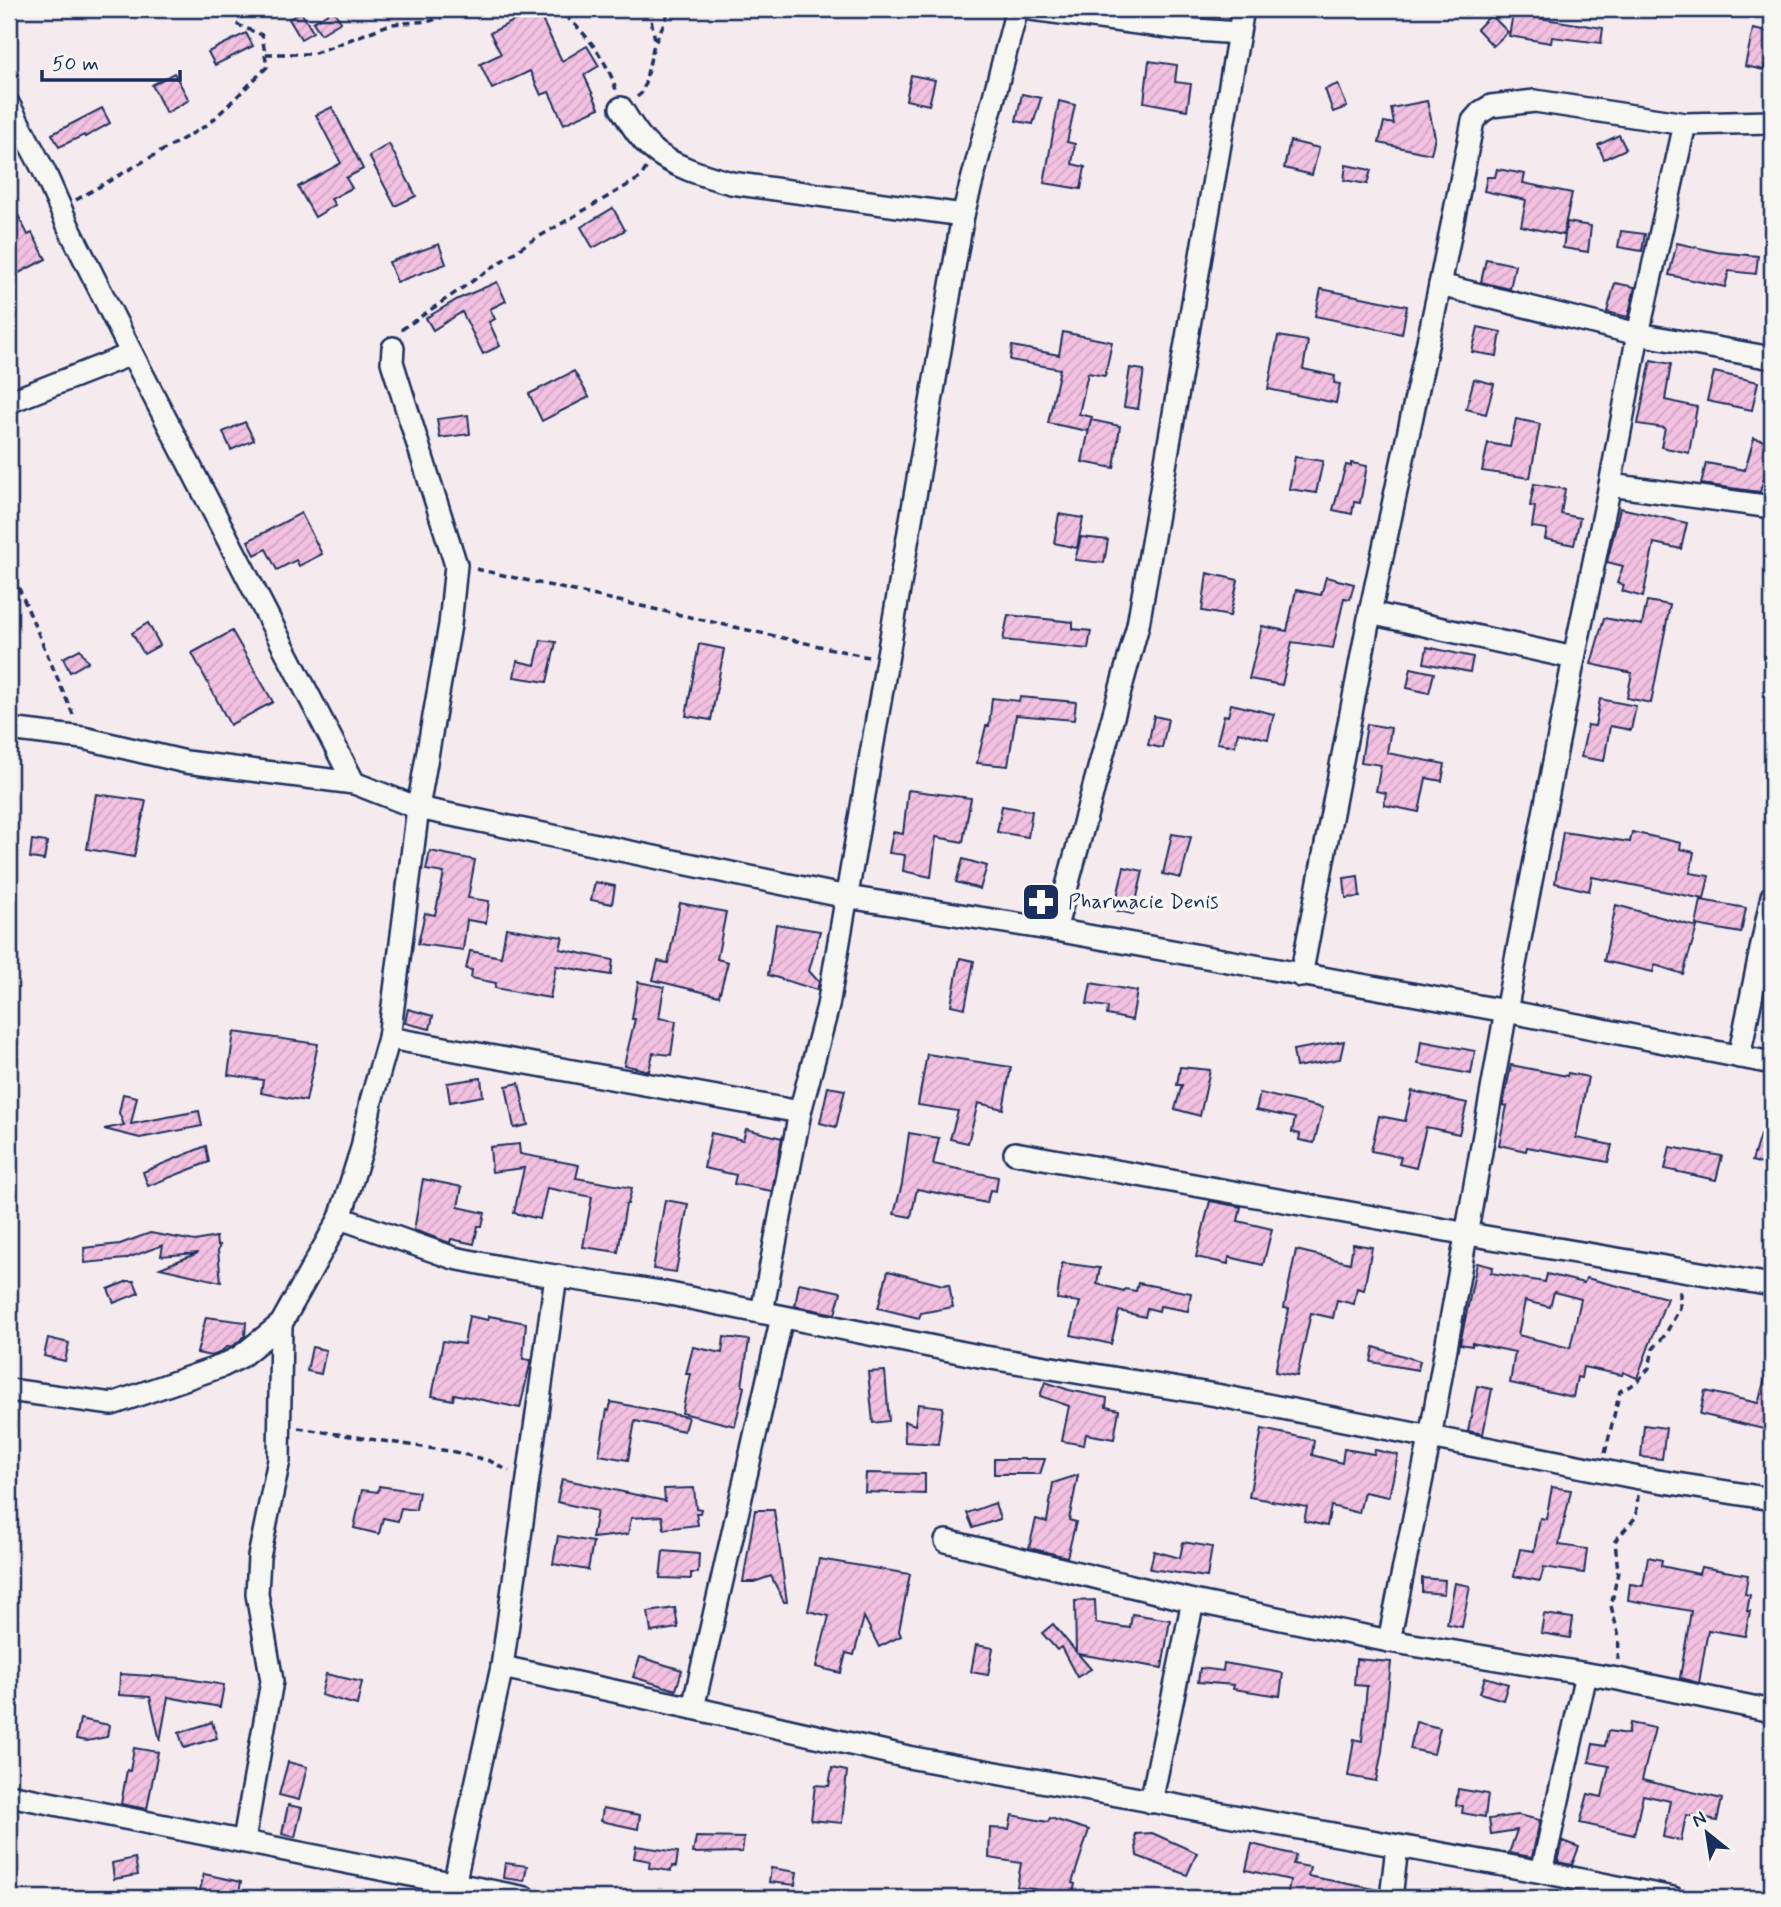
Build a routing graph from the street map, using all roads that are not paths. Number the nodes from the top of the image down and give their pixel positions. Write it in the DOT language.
graph roads {
  1 [pos="1017,9"];
  2 [pos="1031,9"];
  3 [pos="1243,9"];
  4 [pos="1238,33"];
  5 [pos="9,105"];
  6 [pos="621,108"];
  7 [pos="1772,122"];
  8 [pos="1685,124"];
  9 [pos="963,215"];
  10 [pos="1440,285"];
  11 [pos="1638,334"];
  12 [pos="393,348"];
  13 [pos="132,354"];
  14 [pos="1772,358"];
  15 [pos="9,402"];
  16 [pos="1610,485"];
  17 [pos="1772,507"];
  18 [pos="1370,613"];
  19 [pos="1573,658"];
  20 [pos="9,729"];
  21 [pos="354,783"];
  22 [pos="418,808"];
  23 [pos="1772,896"];
  24 [pos="847,897"];
  25 [pos="1055,930"];
  26 [pos="1301,976"];
  27 [pos="1506,1011"];
  28 [pos="389,1038"];
  29 [pos="1739,1057"];
  30 [pos="1772,1063"];
  31 [pos="800,1112"];
  32 [pos="1015,1153"];
  33 [pos="340,1218"];
  34 [pos="1468,1234"];
  35 [pos="556,1276"];
  36 [pos="1772,1285"];
  37 [pos="772,1314"];
  38 [pos="281,1324"];
  39 [pos="9,1390"];
  40 [pos="1430,1437"];
  41 [pos="1772,1499"];
  42 [pos="946,1541"];
  43 [pos="1193,1601"];
  44 [pos="1389,1641"];
  45 [pos="502,1667"];
  46 [pos="1586,1674"];
  47 [pos="692,1707"];
  48 [pos="1772,1711"];
  49 [pos="9,1795"];
  50 [pos="1151,1802"];
  51 [pos="244,1840"];
  52 [pos="1397,1847"];
  53 [pos="1542,1872"];
  54 [pos="453,1892"];
  55 [pos="526,1898"];
  56 [pos="1391,1898"];
  57 [pos="1673,1898"];
  1 -- 9 [label="street"];
  2 -- 4 [label="street"];
  3 -- 4 [label="street"];
  4 -- 25 [label="street"];
  5 -- 13 [label="street"];
  6 -- 9 [label="street"];
  7 -- 8 [label="street"];
  8 -- 10 [label="street"];
  8 -- 11 [label="street"];
  9 -- 24 [label="street"];
  10 -- 11 [label="street"];
  10 -- 18 [label="street"];
  11 -- 14 [label="street"];
  11 -- 16 [label="street"];
  12 -- 22 [label="street"];
  13 -- 15 [label="street"];
  13 -- 21 [label="street"];
  16 -- 17 [label="street"];
  16 -- 19 [label="street"];
  18 -- 19 [label="street"];
  18 -- 26 [label="street"];
  19 -- 27 [label="street"];
  20 -- 21 [label="street"];
  21 -- 22 [label="street"];
  22 -- 24 [label="street"];
  22 -- 28 [label="street"];
  23 -- 29 [label="street"];
  24 -- 25 [label="street"];
  24 -- 31 [label="street"];
  25 -- 26 [label="street"];
  26 -- 27 [label="street"];
  27 -- 29 [label="street"];
  27 -- 34 [label="street"];
  28 -- 31 [label="street"];
  28 -- 33 [label="street"];
  29 -- 30 [label="street"];
  31 -- 37 [label="street"];
  32 -- 34 [label="street"];
  33 -- 35 [label="street"];
  33 -- 38 [label="street"];
  34 -- 36 [label="street"];
  34 -- 40 [label="street"];
  35 -- 37 [label="street"];
  35 -- 45 [label="street"];
  37 -- 40 [label="street"];
  37 -- 47 [label="street"];
  38 -- 39 [label="street"];
  38 -- 51 [label="street"];
  40 -- 41 [label="street"];
  40 -- 44 [label="street"];
  42 -- 43 [label="street"];
  43 -- 44 [label="street"];
  43 -- 50 [label="street"];
  44 -- 46 [label="street"];
  45 -- 47 [label="street"];
  45 -- 54 [label="street"];
  46 -- 48 [label="street"];
  46 -- 53 [label="street"];
  47 -- 50 [label="street"];
  49 -- 51 [label="street"];
  50 -- 52 [label="street"];
  51 -- 54 [label="street"];
  52 -- 53 [label="street"];
  52 -- 56 [label="street"];
  53 -- 57 [label="street"];
  54 -- 55 [label="street"];
}
